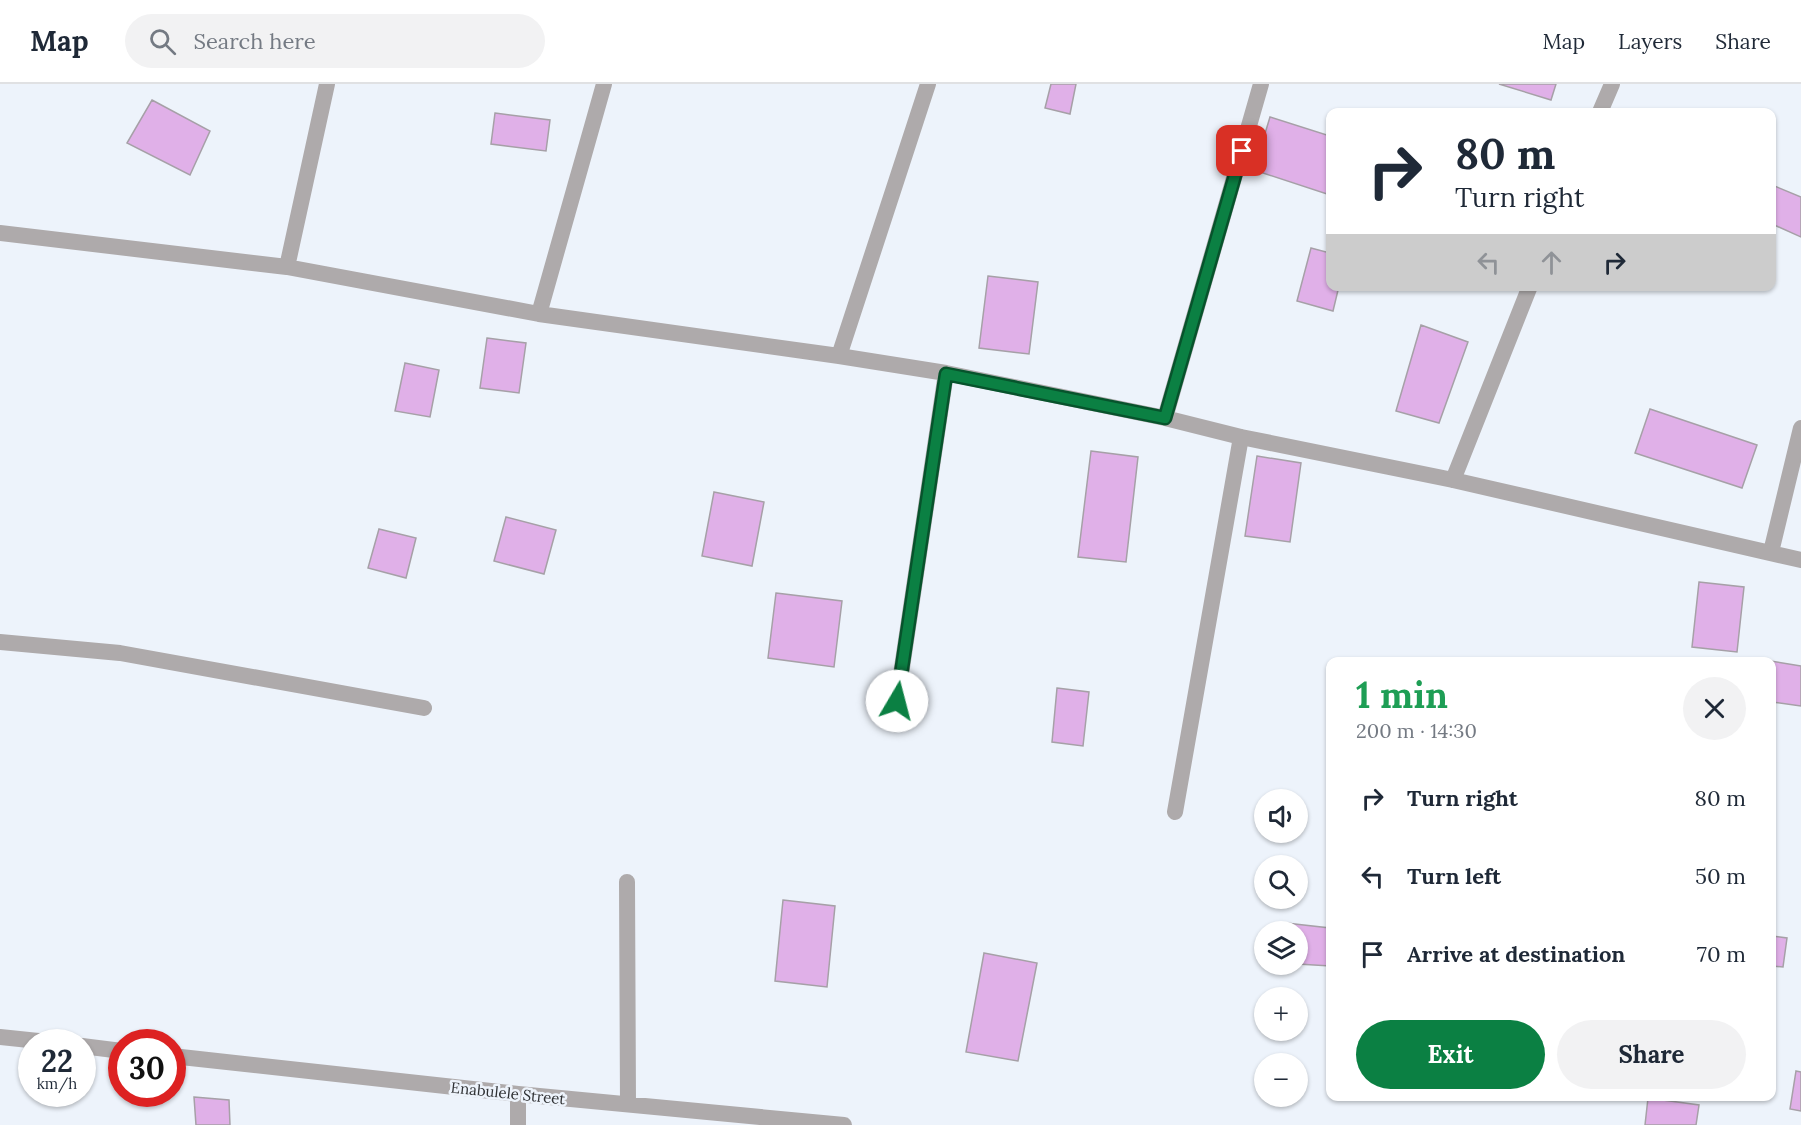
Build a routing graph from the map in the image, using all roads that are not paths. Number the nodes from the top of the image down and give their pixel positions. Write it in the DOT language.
graph roads {
  1 [pos="327,84"];
  2 [pos="604,84"];
  3 [pos="928,84"];
  4 [pos="1262,84"];
  5 [pos="1612,84"];
  6 [pos="1602,108"];
  7 [pos="0,232"];
  8 [pos="287,267"];
  9 [pos="1528,291"];
  10 [pos="539,314"];
  11 [pos="838,356"];
  12 [pos="946,374"];
  13 [pos="1165,418"];
  14 [pos="1801,428"];
  15 [pos="1241,437"];
  16 [pos="1453,480"];
  17 [pos="1771,552"];
  18 [pos="1801,560"];
  19 [pos="0,642"];
  20 [pos="897,701"];
  21 [pos="424,708"];
  22 [pos="1175,813"];
  23 [pos="627,882"];
  24 [pos="0,1037"];
  25 [pos="18,1039"];
  26 [pos="186,1058"];
  27 [pos="518,1094"];
  28 [pos="628,1104"];
  29 [pos="518,1125"];
  30 [pos="844,1125"];
  1 -- 8 [label="street"];
  2 -- 10 [label="street"];
  3 -- 11 [label="street"];
  4 -- 13 [label="street"];
  5 -- 6 [label="street"];
  7 -- 8 [label="street"];
  8 -- 10 [label="street"];
  9 -- 16 [label="street"];
  10 -- 11 [label="street"];
  11 -- 12 [label="street"];
  12 -- 13 [label="street"];
  12 -- 20 [label="street"];
  13 -- 15 [label="street"];
  14 -- 17 [label="street"];
  15 -- 16 [label="street"];
  15 -- 22 [label="street"];
  16 -- 17 [label="street"];
  17 -- 18 [label="street"];
  19 -- 21 [label="street"];
  23 -- 28 [label="street"];
  24 -- 25 [label="street"];
  26 -- 27 [label="street, Enabulele Street"];
  27 -- 28 [label="street, Enabulele Street"];
  27 -- 29 [label="street"];
  28 -- 30 [label="street, Enabulele Street"];
}
